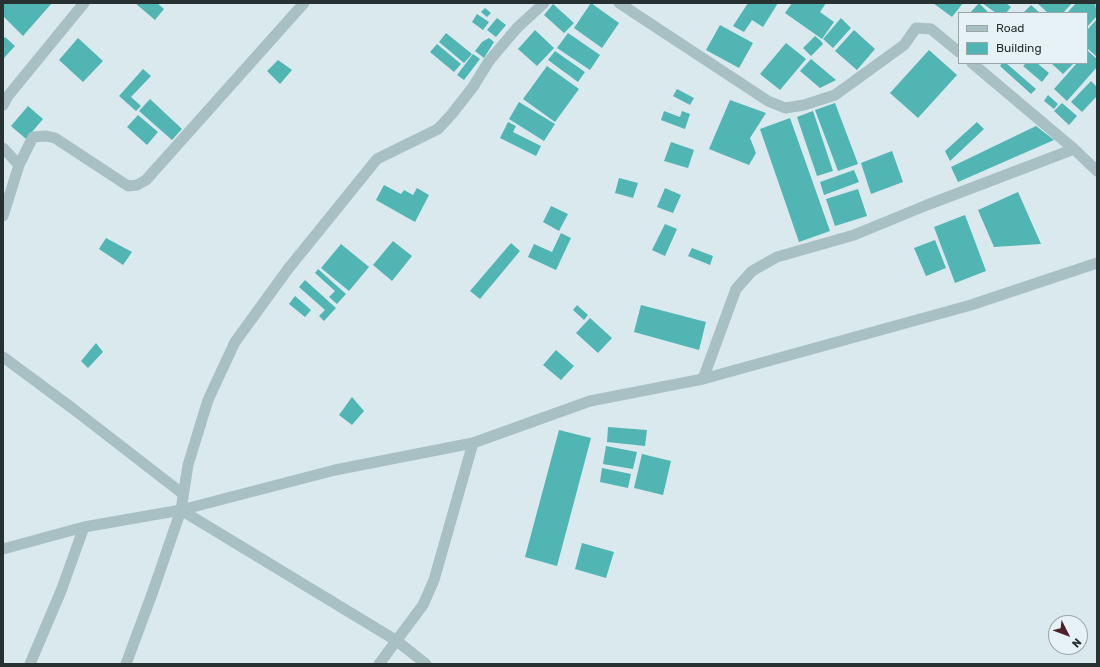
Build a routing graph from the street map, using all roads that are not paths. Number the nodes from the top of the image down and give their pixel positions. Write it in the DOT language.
graph roads {
  1 [pos="84,3"];
  2 [pos="304,3"];
  3 [pos="544,3"];
  4 [pos="619,3"];
  5 [pos="958,51"];
  6 [pos="973,64"];
  7 [pos="3,105"];
  8 [pos="3,148"];
  9 [pos="1074,149"];
  10 [pos="20,165"];
  11 [pos="1097,171"];
  12 [pos="3,216"];
  13 [pos="1097,264"];
  14 [pos="3,357"];
  15 [pos="703,379"];
  16 [pos="472,443"];
  17 [pos="183,494"];
  18 [pos="180,510"];
  19 [pos="84,527"];
  20 [pos="3,549"];
  21 [pos="397,641"];
  22 [pos="30,664"];
  23 [pos="126,664"];
  24 [pos="379,664"];
  25 [pos="426,664"];
  1 -- 7 [label="street"];
  2 -- 10 [label="street"];
  3 -- 17 [label="street"];
  4 -- 5 [label="street"];
  6 -- 9 [label="street"];
  8 -- 10 [label="street"];
  9 -- 11 [label="street"];
  9 -- 15 [label="street"];
  10 -- 12 [label="street"];
  13 -- 15 [label="street"];
  14 -- 17 [label="street"];
  15 -- 16 [label="street"];
  16 -- 18 [label="street"];
  16 -- 21 [label="street"];
  17 -- 18 [label="street"];
  18 -- 19 [label="street"];
  18 -- 21 [label="street"];
  18 -- 23 [label="street"];
  19 -- 20 [label="street"];
  19 -- 22 [label="street"];
  21 -- 24 [label="street"];
  21 -- 25 [label="street"];
}
